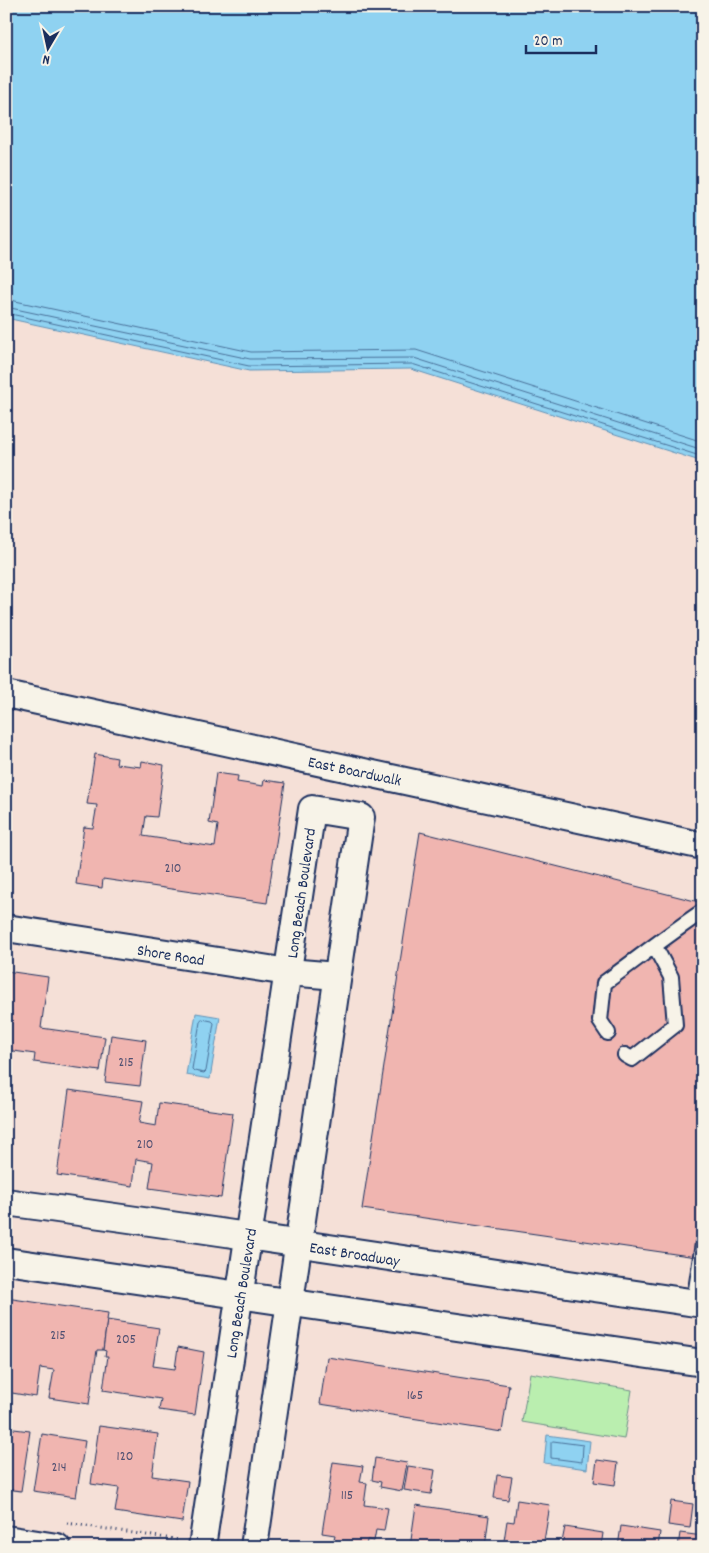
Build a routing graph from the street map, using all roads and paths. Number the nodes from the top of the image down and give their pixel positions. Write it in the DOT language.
graph roads {
  1 [pos="6,694"];
  2 [pos="703,846"];
  3 [pos="703,911"];
  4 [pos="6,928"];
  5 [pos="655,947"];
  6 [pos="288,972"];
  7 [pos="337,976"];
  8 [pos="608,1033"];
  9 [pos="625,1055"];
  10 [pos="6,1202"];
  11 [pos="248,1236"];
  12 [pos="703,1243"];
  13 [pos="298,1244"];
  14 [pos="6,1261"];
  15 [pos="239,1295"];
  16 [pos="289,1302"];
  17 [pos="698,1304"];
  18 [pos="703,1363"];
  19 [pos="60,1535"];
  20 [pos="6,1539"];
  21 [pos="194,1544"];
  22 [pos="254,1547"];
  1 -- 2 [label="street, East Boardwalk"];
  3 -- 5 [label="lane"];
  4 -- 6 [label="street, Shore Road"];
  5 -- 8 [label="lane"];
  5 -- 9 [label="lane"];
  6 -- 7 [label="street, Shore Road"];
  6 -- 7 [label="street, Long Beach Boulevard"];
  6 -- 11 [label="street, Long Beach Boulevard"];
  7 -- 13 [label="street, Long Beach Boulevard"];
  10 -- 11 [label="street, East Broadway"];
  11 -- 13 [label="street, East Broadway"];
  11 -- 15 [label="street, Long Beach Boulevard"];
  12 -- 17 [label="lane"];
  13 -- 16 [label="street, Long Beach Boulevard"];
  13 -- 17 [label="street, East Broadway"];
  14 -- 15 [label="street"];
  15 -- 16 [label="street"];
  15 -- 21 [label="street, Long Beach Boulevard"];
  16 -- 18 [label="street"];
  16 -- 22 [label="street, Long Beach Boulevard"];
  19 -- 20 [label="street"];
  19 -- 21 [label="path"];
}
